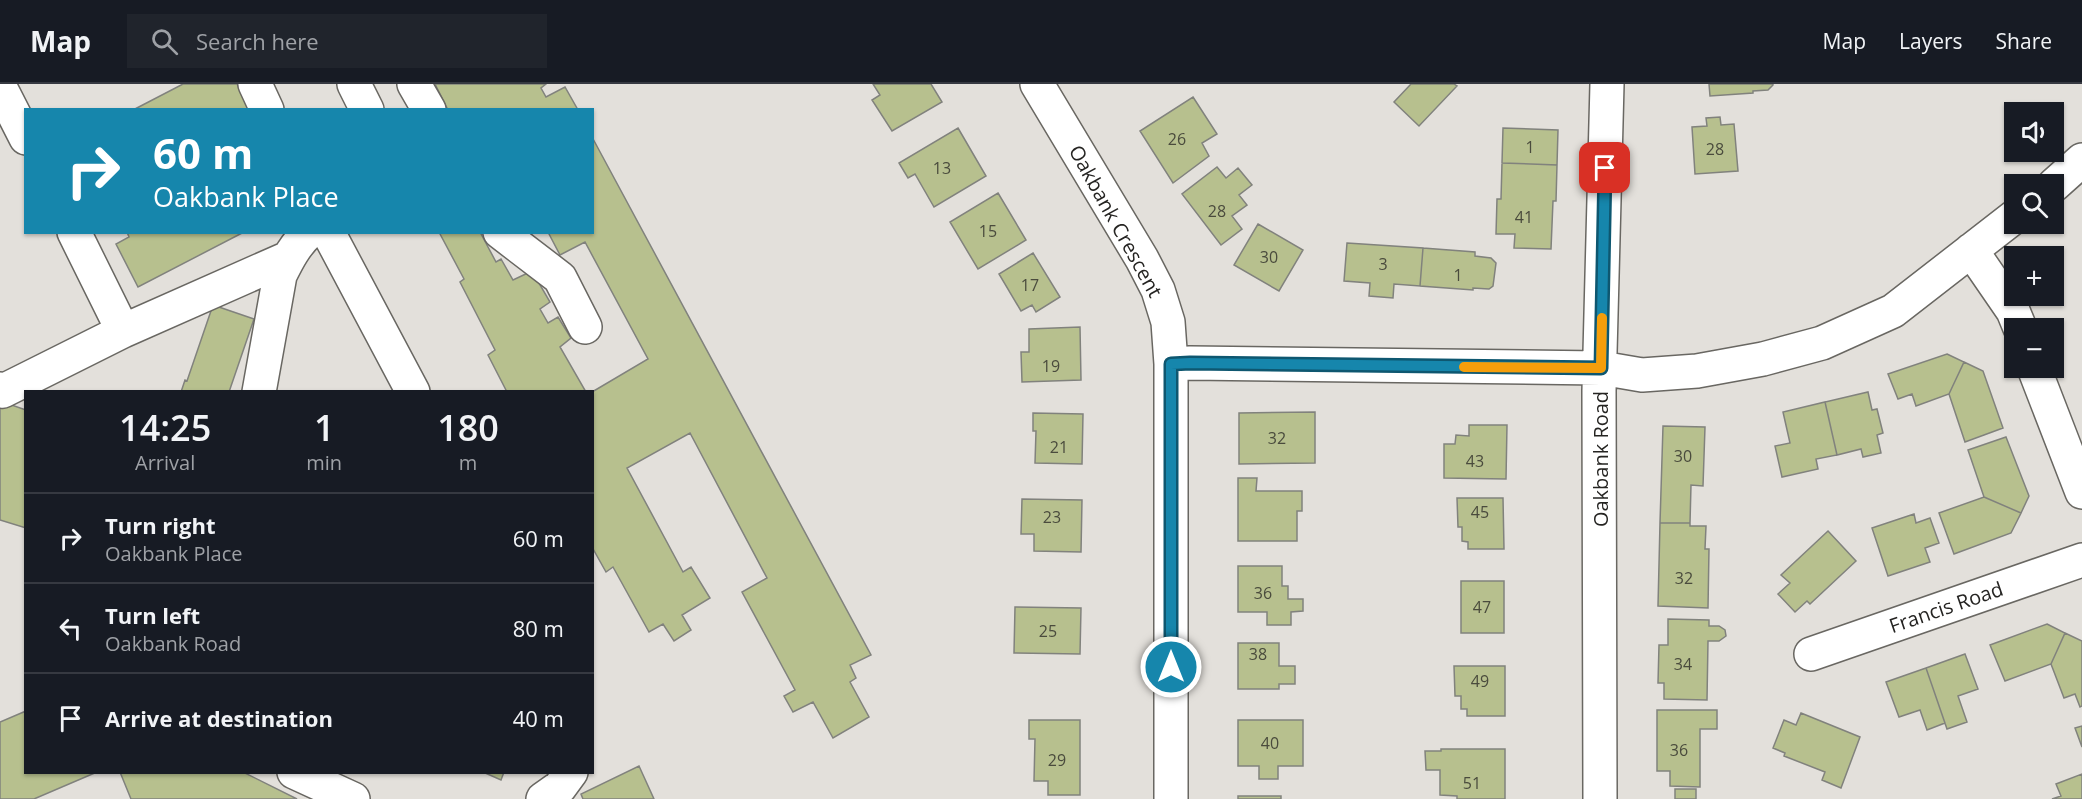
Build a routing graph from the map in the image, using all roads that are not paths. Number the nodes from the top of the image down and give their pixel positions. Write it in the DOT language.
graph roads {
  1 [pos="255,84"];
  2 [pos="354,84"];
  3 [pos="414,84"];
  4 [pos="1036,84"];
  5 [pos="1607,84"];
  6 [pos="6,89"];
  7 [pos="266,108"];
  8 [pos="366,108"];
  9 [pos="428,108"];
  10 [pos="24,133"];
  11 [pos="2082,160"];
  12 [pos="2064,176"];
  13 [pos="2004,225"];
  14 [pos="75,234"];
  15 [pos="307,234"];
  16 [pos="329,234"];
  17 [pos="503,234"];
  18 [pos="1971,250"];
  19 [pos="288,258"];
  20 [pos="2016,318"];
  21 [pos="585,327"];
  22 [pos="123,331"];
  23 [pos="1171,364"];
  24 [pos="1601,368"];
  25 [pos="2039,378"];
  26 [pos="0,389"];
  27 [pos="259,390"];
  28 [pos="412,390"];
  29 [pos="2073,445"];
  30 [pos="2082,492"];
  31 [pos="2082,560"];
  32 [pos="1811,654"];
  33 [pos="298,774"];
  34 [pos="570,774"];
  35 [pos="353,799"];
  36 [pos="543,799"];
  37 [pos="1171,799"];
  38 [pos="1600,799"];
  1 -- 7 [label="street"];
  2 -- 8 [label="street"];
  3 -- 9 [label="street"];
  4 -- 23 [label="street, Oakbank Crescent"];
  5 -- 24 [label="street, Oakbank Road"];
  6 -- 10 [label="street"];
  11 -- 12 [label="street"];
  13 -- 18 [label="street"];
  14 -- 22 [label="street"];
  15 -- 19 [label="street"];
  16 -- 28 [label="street"];
  17 -- 21 [label="street"];
  18 -- 20 [label="street"];
  18 -- 24 [label="street"];
  19 -- 22 [label="street"];
  19 -- 27 [label="street"];
  22 -- 26 [label="street"];
  23 -- 24 [label="street"];
  23 -- 37 [label="street, Oakbank Crescent"];
  24 -- 38 [label="street, Oakbank Road"];
  25 -- 29 [label="street"];
  29 -- 30 [label="street"];
  31 -- 32 [label="street, Francis Road"];
  33 -- 35 [label="street"];
  34 -- 36 [label="street"];
}
